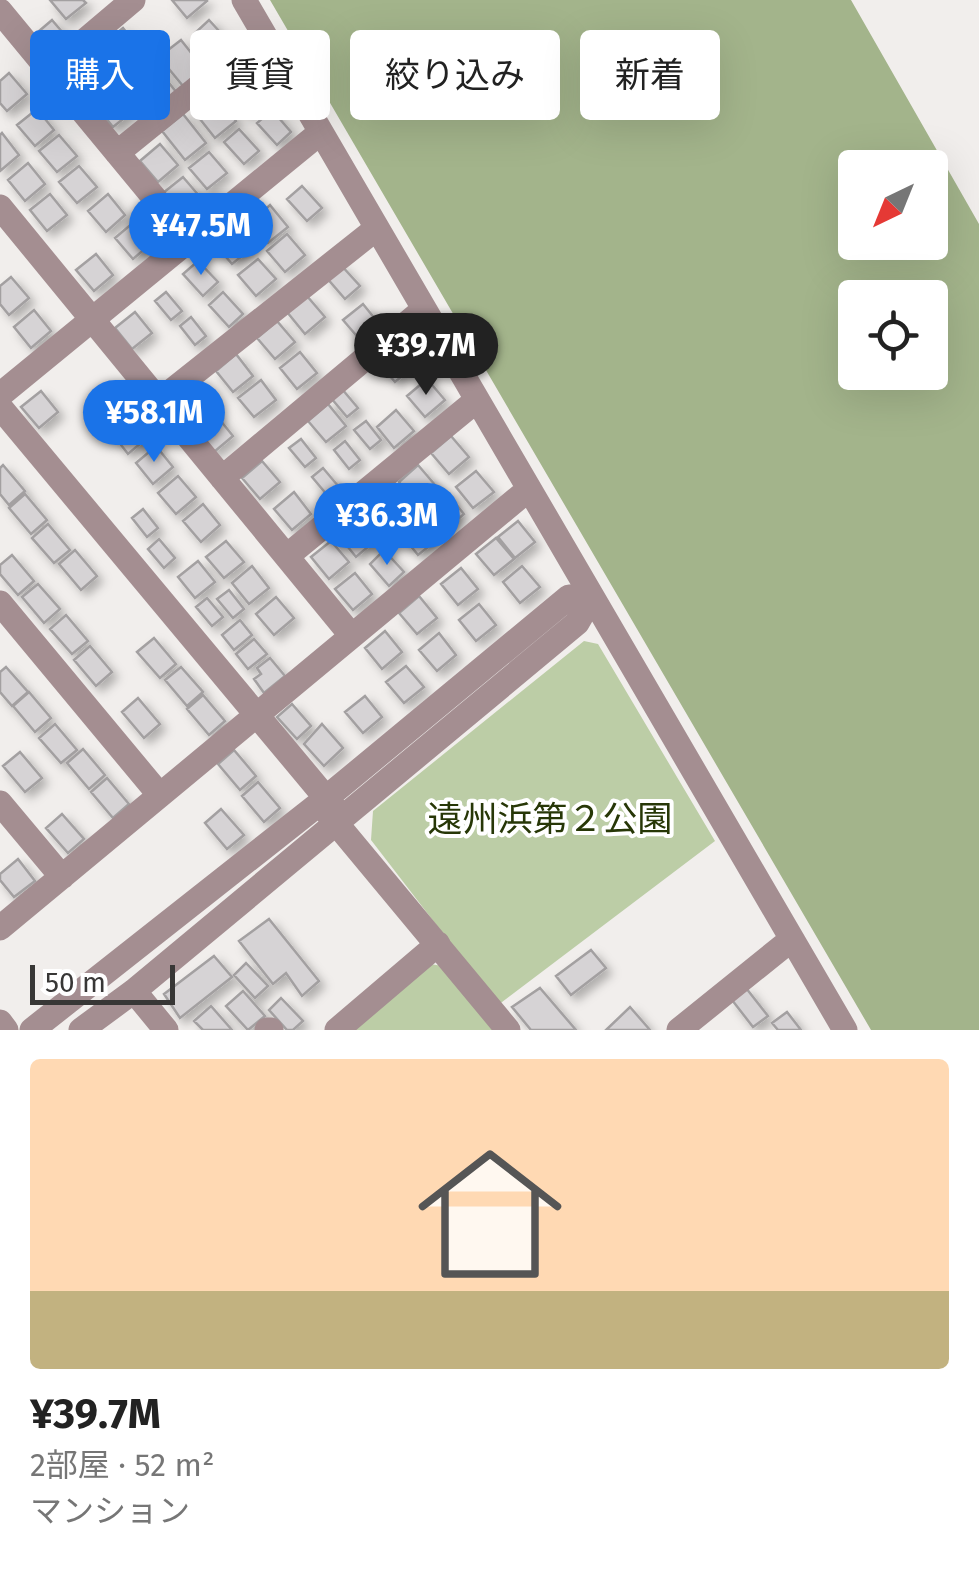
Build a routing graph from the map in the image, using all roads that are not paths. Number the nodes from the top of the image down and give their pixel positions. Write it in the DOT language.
graph roads {
  1 [pos="133,0"];
  2 [pos="244,0"];
  3 [pos="0,11"];
  4 [pos="97,30"];
  5 [pos="262,30"];
  6 [pos="30,47"];
  7 [pos="190,94"];
  8 [pos="90,120"];
  9 [pos="314,120"];
  10 [pos="321,132"];
  11 [pos="117,153"];
  12 [pos="0,207"];
  13 [pos="377,228"];
  14 [pos="190,241"];
  15 [pos="424,309"];
  16 [pos="93,322"];
  17 [pos="0,395"];
  18 [pos="476,400"];
  19 [pos="158,401"];
  20 [pos="0,407"];
  21 [pos="222,478"];
  22 [pos="529,489"];
  23 [pos="287,556"];
  24 [pos="592,597"];
  25 [pos="0,603"];
  26 [pos="352,635"];
  27 [pos="256,714"];
  28 [pos="158,794"];
  29 [pos="0,803"];
  30 [pos="331,810"];
  31 [pos="62,877"];
  32 [pos="0,928"];
  33 [pos="792,938"];
  34 [pos="438,944"];
  35 [pos="134,991"];
  36 [pos="0,1022"];
  37 [pos="6,1030"];
  38 [pos="32,1030"];
  39 [pos="82,1030"];
  40 [pos="166,1030"];
  41 [pos="337,1030"];
  42 [pos="508,1030"];
  43 [pos="680,1030"];
  44 [pos="846,1030"];
  1 -- 4 [label="street"];
  2 -- 5 [label="street"];
  3 -- 6 [label="street"];
  7 -- 11 [label="street"];
  8 -- 11 [label="street"];
  9 -- 10 [label="street"];
  10 -- 13 [label="street"];
  10 -- 14 [label="street"];
  11 -- 14 [label="street"];
  12 -- 16 [label="street"];
  13 -- 15 [label="street"];
  13 -- 19 [label="street"];
  14 -- 16 [label="street"];
  15 -- 18 [label="street"];
  15 -- 21 [label="street"];
  16 -- 17 [label="street"];
  16 -- 19 [label="street"];
  18 -- 22 [label="street"];
  18 -- 23 [label="street"];
  19 -- 21 [label="street"];
  20 -- 27 [label="street"];
  21 -- 23 [label="street"];
  22 -- 24 [label="street"];
  22 -- 26 [label="street"];
  23 -- 26 [label="street"];
  24 -- 30 [label="street"];
  24 -- 33 [label="street"];
  25 -- 28 [label="street"];
  26 -- 27 [label="street"];
  27 -- 28 [label="street"];
  27 -- 30 [label="street"];
  28 -- 31 [label="street"];
  29 -- 31 [label="street"];
  30 -- 34 [label="street"];
  30 -- 35 [label="street"];
  30 -- 38 [label="street"];
  31 -- 32 [label="street"];
  33 -- 43 [label="street"];
  33 -- 44 [label="street"];
  34 -- 41 [label="street"];
  34 -- 42 [label="street"];
  35 -- 39 [label="street"];
  35 -- 40 [label="street"];
  36 -- 37 [label="street"];
}
